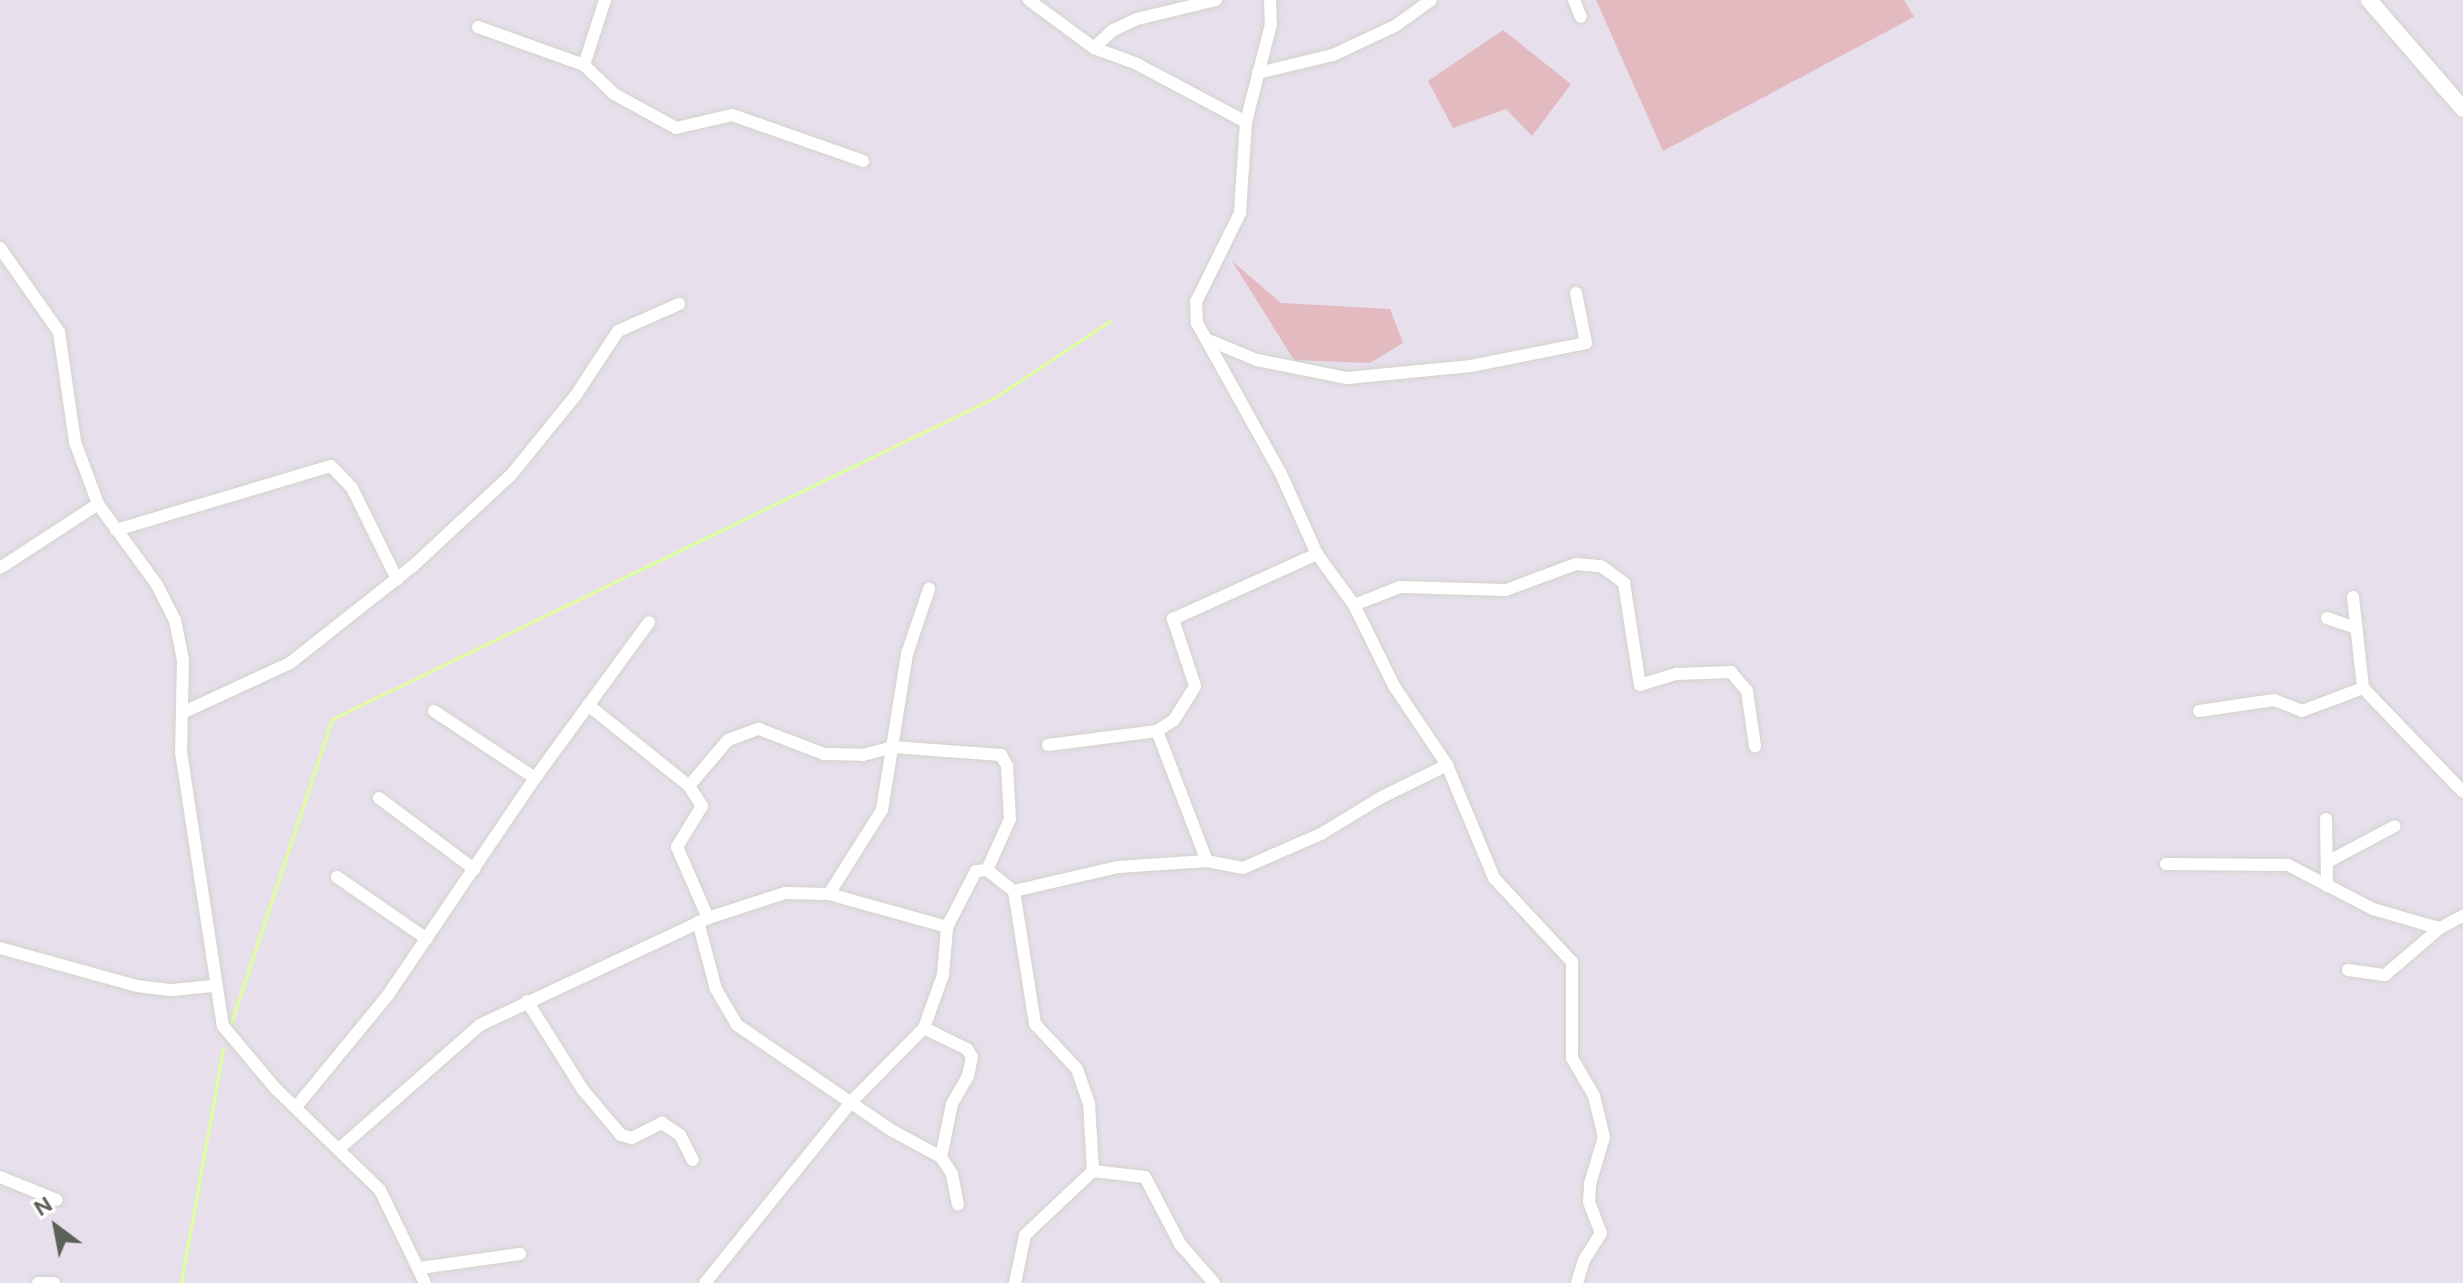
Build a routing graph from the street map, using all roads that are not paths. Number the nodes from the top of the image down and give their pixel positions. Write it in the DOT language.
graph roads {
  1 [pos="605,0"];
  2 [pos="1029,0"];
  3 [pos="1216,0"];
  4 [pos="1270,0"];
  5 [pos="1431,0"];
  6 [pos="1574,0"];
  7 [pos="2369,0"];
  8 [pos="1581,17"];
  9 [pos="478,27"];
  10 [pos="1094,48"];
  11 [pos="584,65"];
  12 [pos="1258,73"];
  13 [pos="2463,109"];
  14 [pos="1246,122"];
  15 [pos="863,161"];
  16 [pos="0,248"];
  17 [pos="1576,293"];
  18 [pos="679,304"];
  19 [pos="1206,339"];
  20 [pos="98,504"];
  21 [pos="116,530"];
  22 [pos="1317,554"];
  23 [pos="0,568"];
  24 [pos="397,579"];
  25 [pos="929,589"];
  26 [pos="2353,597"];
  27 [pos="1354,605"];
  28 [pos="2327,618"];
  29 [pos="649,622"];
  30 [pos="2356,628"];
  31 [pos="2363,688"];
  32 [pos="588,705"];
  33 [pos="434,711"];
  34 [pos="2199,711"];
  35 [pos="182,713"];
  36 [pos="1157,731"];
  37 [pos="1048,745"];
  38 [pos="1755,746"];
  39 [pos="893,747"];
  40 [pos="1447,765"];
  41 [pos="535,778"];
  42 [pos="689,786"];
  43 [pos="2463,792"];
  44 [pos="379,798"];
  45 [pos="2326,819"];
  46 [pos="2395,826"];
  47 [pos="2331,860"];
  48 [pos="1207,861"];
  49 [pos="2166,864"];
  50 [pos="474,869"];
  51 [pos="987,870"];
  52 [pos="337,877"];
  53 [pos="2327,886"];
  54 [pos="1014,891"];
  55 [pos="829,894"];
  56 [pos="2463,916"];
  57 [pos="703,920"];
  58 [pos="947,927"];
  59 [pos="2440,928"];
  60 [pos="427,939"];
  61 [pos="0,948"];
  62 [pos="2348,970"];
  63 [pos="213,986"];
  64 [pos="527,1001"];
  65 [pos="924,1028"];
  66 [pos="852,1101"];
  67 [pos="296,1107"];
  68 [pos="340,1148"];
  69 [pos="941,1157"];
  70 [pos="693,1160"];
  71 [pos="1093,1171"];
  72 [pos="0,1177"];
  73 [pos="57,1200"];
  74 [pos="958,1204"];
  75 [pos="520,1254"];
  76 [pos="420,1268"];
  77 [pos="38,1283"];
  78 [pos="54,1283"];
  79 [pos="425,1283"];
  80 [pos="705,1283"];
  81 [pos="1015,1283"];
  82 [pos="1214,1283"];
  83 [pos="1577,1283"];
  1 -- 11 [label="street"];
  2 -- 10 [label="street"];
  3 -- 10 [label="street"];
  4 -- 12 [label="street"];
  5 -- 12 [label="street"];
  6 -- 8 [label="street"];
  7 -- 13 [label="main road"];
  9 -- 11 [label="street"];
  10 -- 14 [label="street"];
  11 -- 15 [label="street"];
  12 -- 14 [label="street"];
  14 -- 19 [label="street"];
  16 -- 20 [label="street"];
  17 -- 19 [label="street"];
  18 -- 24 [label="street"];
  19 -- 22 [label="street"];
  20 -- 21 [label="street"];
  20 -- 23 [label="street"];
  21 -- 24 [label="street"];
  21 -- 35 [label="street"];
  22 -- 27 [label="street"];
  22 -- 36 [label="street"];
  24 -- 35 [label="street"];
  25 -- 39 [label="street"];
  26 -- 30 [label="street"];
  27 -- 38 [label="street"];
  27 -- 40 [label="street"];
  28 -- 30 [label="street"];
  29 -- 32 [label="street"];
  30 -- 31 [label="street"];
  31 -- 34 [label="street"];
  31 -- 43 [label="street"];
  32 -- 41 [label="street"];
  32 -- 42 [label="street"];
  33 -- 41 [label="street"];
  35 -- 63 [label="street"];
  36 -- 37 [label="street"];
  36 -- 48 [label="street"];
  39 -- 42 [label="street"];
  39 -- 51 [label="street"];
  39 -- 55 [label="street"];
  40 -- 48 [label="street"];
  40 -- 83 [label="street"];
  41 -- 50 [label="street"];
  42 -- 57 [label="street"];
  44 -- 50 [label="street"];
  45 -- 47 [label="street"];
  46 -- 47 [label="street"];
  47 -- 53 [label="street"];
  48 -- 54 [label="street"];
  49 -- 53 [label="street"];
  50 -- 60 [label="street"];
  51 -- 54 [label="street"];
  51 -- 58 [label="street"];
  52 -- 60 [label="street"];
  53 -- 59 [label="street"];
  54 -- 71 [label="street"];
  55 -- 57 [label="street"];
  55 -- 58 [label="street"];
  56 -- 59 [label="street"];
  57 -- 64 [label="street"];
  57 -- 66 [label="street"];
  58 -- 65 [label="street"];
  59 -- 62 [label="street"];
  60 -- 67 [label="street"];
  61 -- 63 [label="street"];
  63 -- 67 [label="street"];
  64 -- 68 [label="street"];
  64 -- 70 [label="street"];
  65 -- 66 [label="street"];
  65 -- 69 [label="street"];
  66 -- 69 [label="street"];
  66 -- 80 [label="street"];
  67 -- 68 [label="street"];
  68 -- 76 [label="street"];
  69 -- 74 [label="street"];
  71 -- 81 [label="street"];
  71 -- 82 [label="street"];
  72 -- 73 [label="street"];
  75 -- 76 [label="street"];
  76 -- 79 [label="street"];
  77 -- 78 [label="street"];
}
